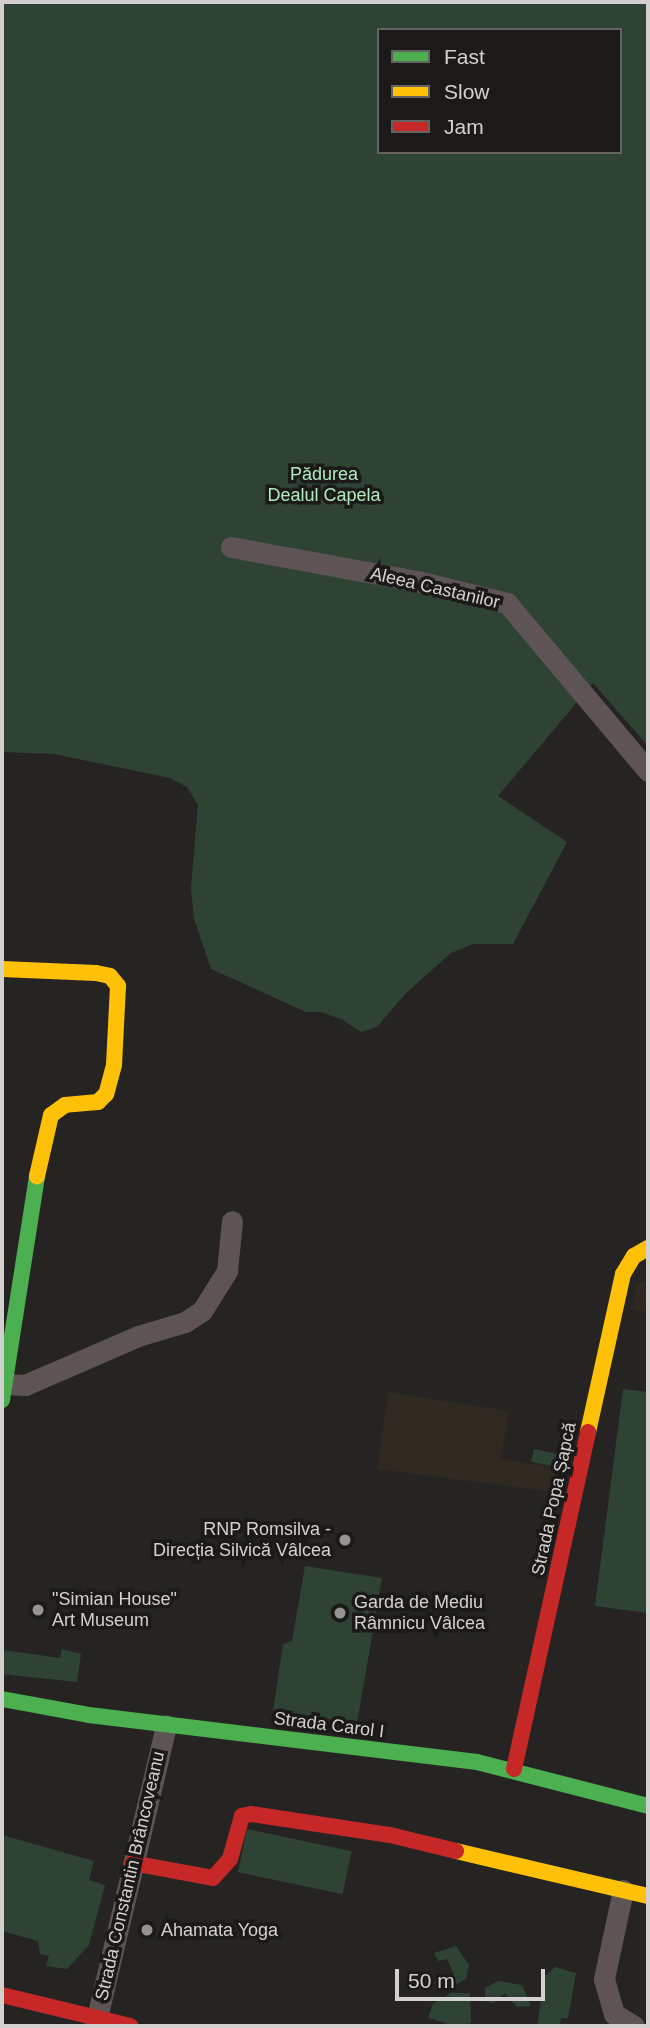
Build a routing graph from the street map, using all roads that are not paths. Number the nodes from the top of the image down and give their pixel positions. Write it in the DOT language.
graph roads {
  1 [pos="231,547"];
  2 [pos="648,771"];
  3 [pos="2,969"];
  4 [pos="232,1221"];
  5 [pos="648,1248"];
  6 [pos="3,1389"];
  7 [pos="2,1699"];
  8 [pos="166,1725"];
  9 [pos="514,1769"];
  10 [pos="648,1806"];
  11 [pos="132,1863"];
  12 [pos="623,1889"];
  13 [pos="648,1896"];
  14 [pos="2,1995"];
  15 [pos="96,2022"];
  16 [pos="125,2026"];
  17 [pos="634,2026"];
  1 -- 2 [label="street, Aleea Castanilor"];
  3 -- 6 [label="street"];
  4 -- 6 [label="street"];
  5 -- 9 [label="street, Strada Popa Șapcă"];
  7 -- 8 [label="street, Strada Carol I"];
  8 -- 9 [label="street, Strada Carol I"];
  8 -- 11 [label="street, Strada Constantin Brâncoveanu"];
  9 -- 10 [label="street, Strada Carol I"];
  11 -- 12 [label="street"];
  11 -- 15 [label="street, Strada Constantin Brâncoveanu"];
  12 -- 13 [label="street"];
  12 -- 17 [label="street"];
  14 -- 15 [label="street"];
  15 -- 16 [label="street"];
}
